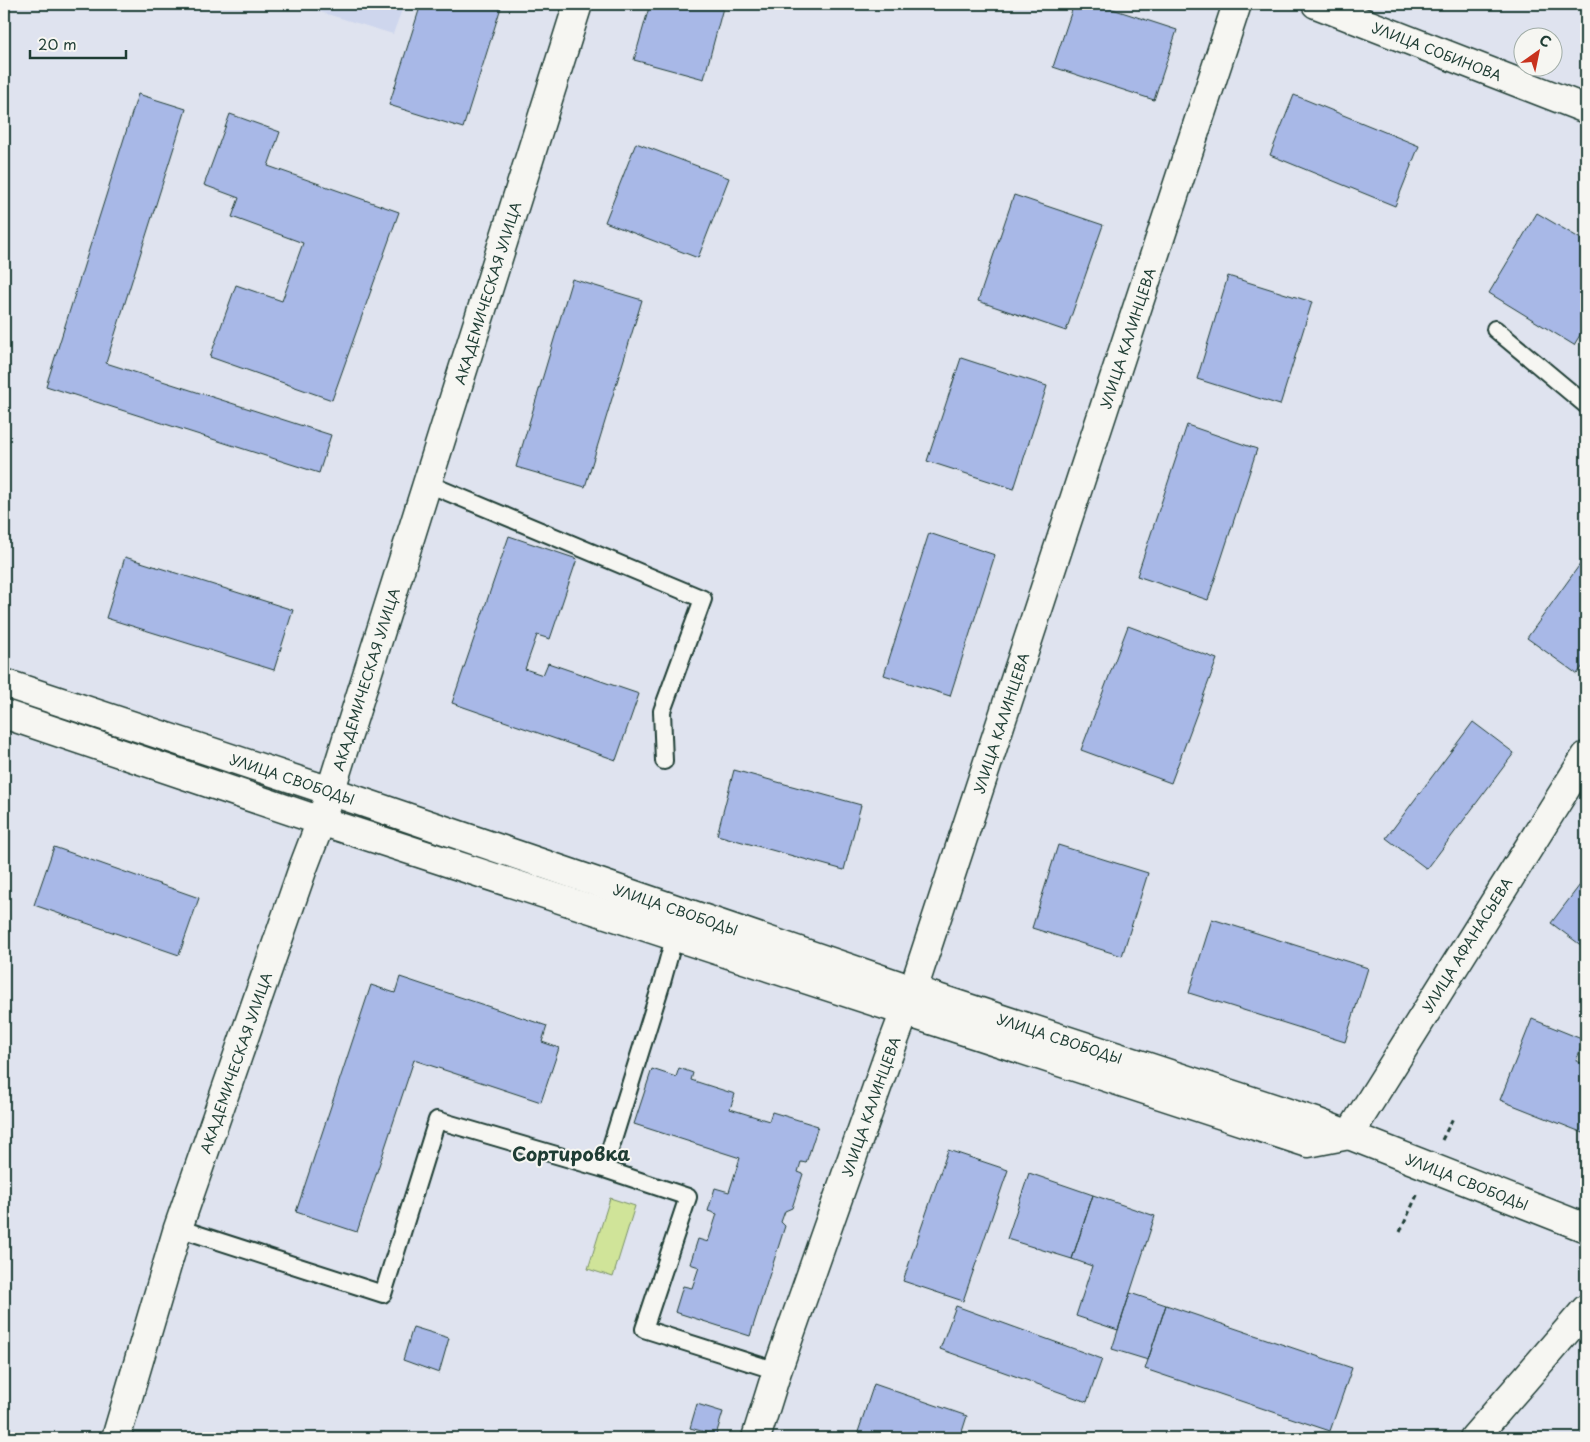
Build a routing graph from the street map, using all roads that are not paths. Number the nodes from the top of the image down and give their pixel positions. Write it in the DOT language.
graph roads {
  1 [pos="578,4"];
  2 [pos="1237,4"];
  3 [pos="1316,4"];
  4 [pos="1586,109"];
  5 [pos="1495,329"];
  6 [pos="1586,405"];
  7 [pos="426,483"];
  8 [pos="4,683"];
  9 [pos="4,714"];
  10 [pos="1586,756"];
  11 [pos="664,761"];
  12 [pos="330,791"];
  13 [pos="321,821"];
  14 [pos="675,935"];
  15 [pos="909,1001"];
  16 [pos="1349,1135"];
  17 [pos="604,1169"];
  18 [pos="178,1228"];
  19 [pos="1586,1228"];
  20 [pos="1586,1309"];
  21 [pos="777,1370"];
  22 [pos="116,1438"];
  23 [pos="756,1438"];
  24 [pos="1474,1438"];
  1 -- 7 [label="street, АКАДЕМИЧЕСКАЯ УЛИЦА"];
  2 -- 15 [label="street, УЛИЦА КАЛИНЦЕВА"];
  3 -- 4 [label="street, УЛИЦА СОБИНОВА"];
  5 -- 6 [label="lane"];
  7 -- 11 [label="lane"];
  7 -- 12 [label="street, АКАДЕМИЧЕСКАЯ УЛИЦА"];
  8 -- 12 [label="street, УЛИЦА СВОБОДЫ"];
  9 -- 13 [label="street, УЛИЦА СВОБОДЫ"];
  10 -- 16 [label="street, УЛИЦА АФАНАСЬЕВА"];
  12 -- 13 [label="street, АКАДЕМИЧЕСКАЯ УЛИЦА"];
  12 -- 15 [label="street, УЛИЦА СВОБОДЫ"];
  13 -- 14 [label="street, УЛИЦА СВОБОДЫ"];
  13 -- 18 [label="street, АКАДЕМИЧЕСКАЯ УЛИЦА"];
  14 -- 15 [label="street, УЛИЦА СВОБОДЫ"];
  14 -- 17 [label="lane"];
  15 -- 16 [label="street, УЛИЦА СВОБОДЫ"];
  15 -- 21 [label="street, УЛИЦА КАЛИНЦЕВА"];
  16 -- 19 [label="street, УЛИЦА СВОБОДЫ"];
  17 -- 18 [label="lane"];
  17 -- 21 [label="lane"];
  18 -- 22 [label="street, АКАДЕМИЧЕСКАЯ УЛИЦА"];
  20 -- 24 [label="street"];
  21 -- 23 [label="street, УЛИЦА КАЛИНЦЕВА"];
}
